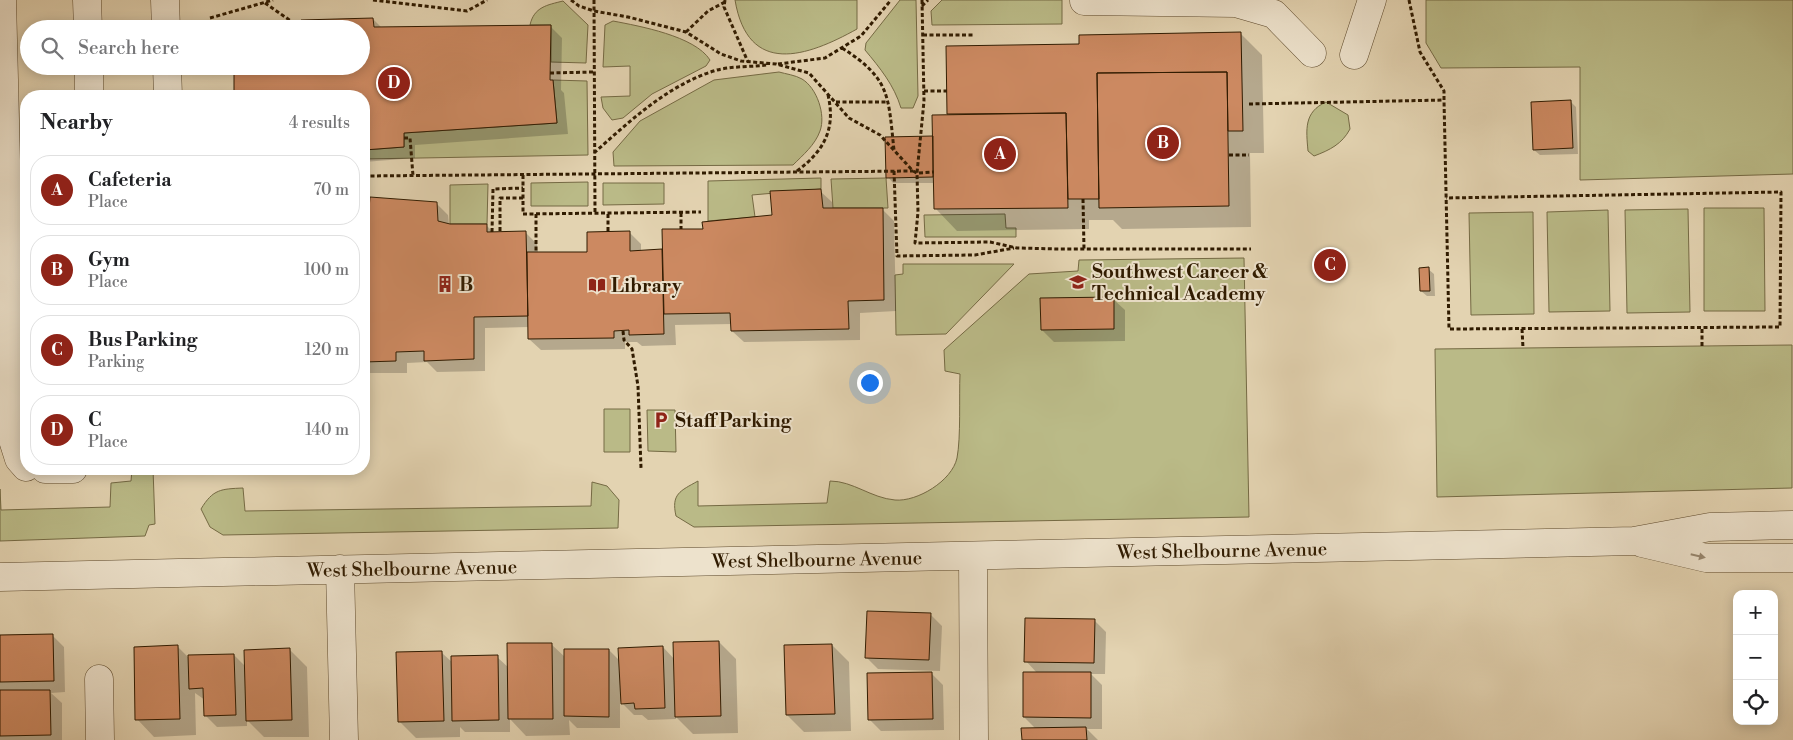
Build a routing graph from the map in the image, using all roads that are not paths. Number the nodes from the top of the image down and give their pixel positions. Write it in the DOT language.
graph roads {
  1 [pos="2,0"];
  2 [pos="88,0"];
  3 [pos="166,0"];
  4 [pos="1372,0"];
  5 [pos="1084,1"];
  6 [pos="88,20"];
  7 [pos="166,20"];
  8 [pos="1312,53"];
  9 [pos="1354,55"];
  10 [pos="89,75"];
  11 [pos="167,75"];
  12 [pos="89,90"];
  13 [pos="168,90"];
  14 [pos="20,459"];
  15 [pos="1793,525"];
  16 [pos="1634,541"];
  17 [pos="973,556"];
  18 [pos="1793,558"];
  19 [pos="340,569"];
  20 [pos="0,577"];
  21 [pos="99,680"];
  22 [pos="100,740"];
  23 [pos="344,740"];
  24 [pos="974,740"];
  1 -- 14 [label="street"];
  2 -- 6 [label="street"];
  3 -- 7 [label="street"];
  4 -- 9 [label="street"];
  5 -- 8 [label="street"];
  10 -- 12 [label="street"];
  11 -- 13 [label="street"];
  15 -- 16 [label="street, West Shelbourne Avenue"];
  16 -- 17 [label="street, West Shelbourne Avenue"];
  16 -- 18 [label="street, West Shelbourne Avenue, one-way"];
  17 -- 19 [label="street, West Shelbourne Avenue"];
  17 -- 24 [label="street"];
  19 -- 20 [label="street, West Shelbourne Avenue"];
  19 -- 23 [label="street"];
  21 -- 22 [label="street"];
}
